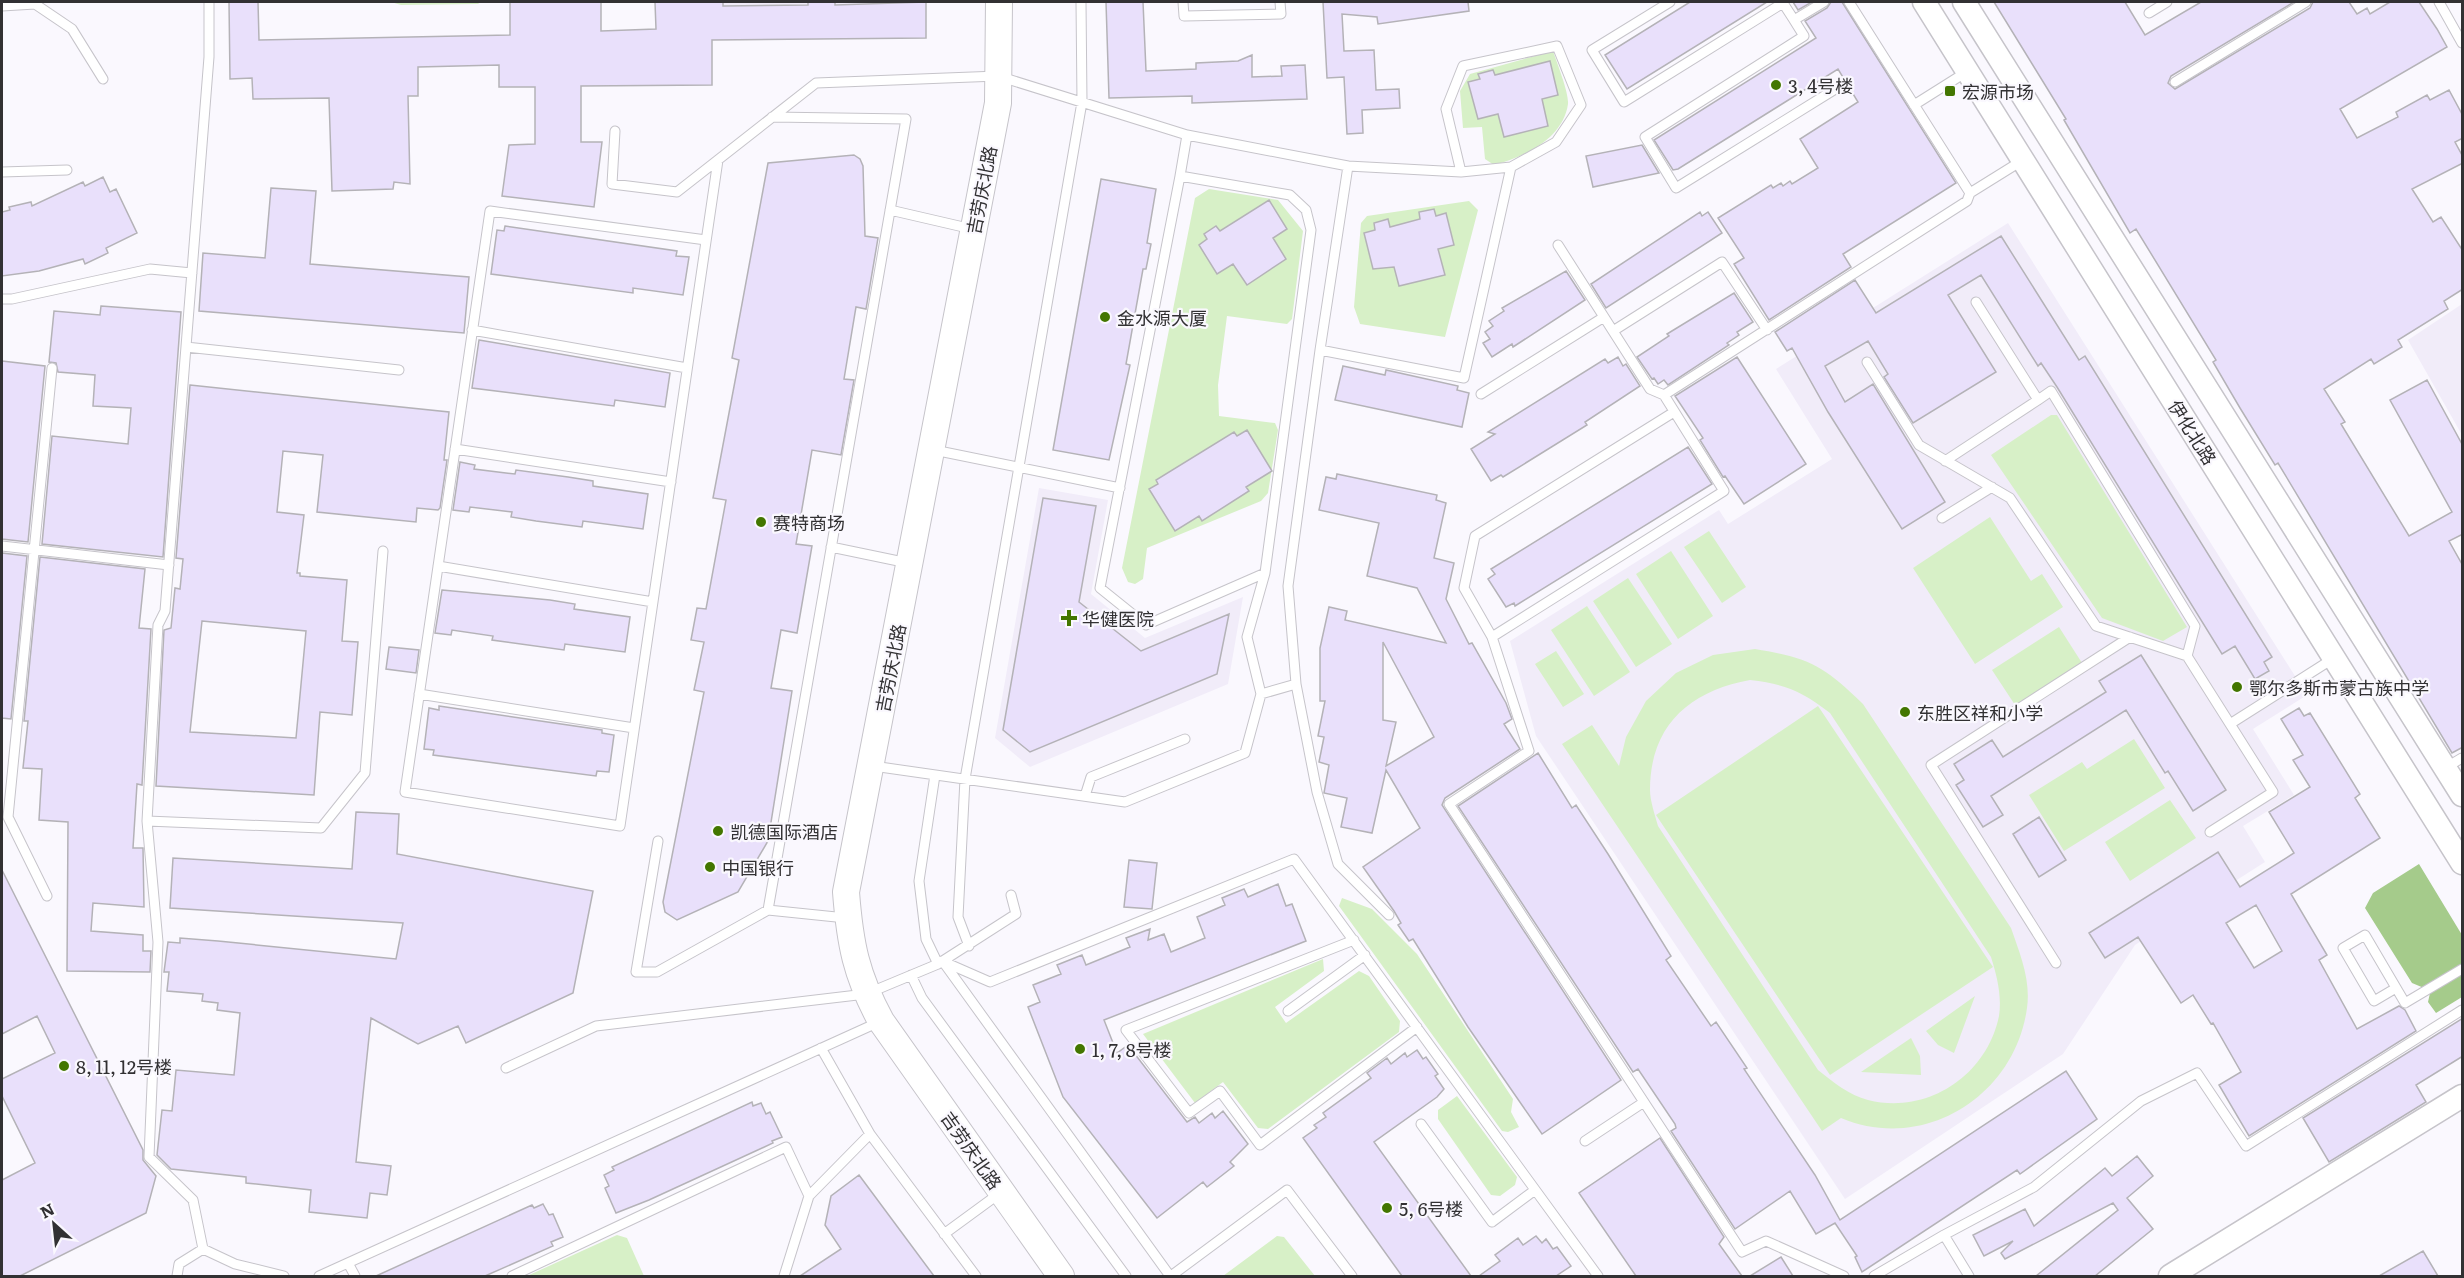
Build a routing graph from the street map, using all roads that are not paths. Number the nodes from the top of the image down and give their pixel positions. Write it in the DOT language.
graph roads {
  1 [pos="209,2"];
  2 [pos="999,2"];
  3 [pos="1081,2"];
  4 [pos="1183,2"];
  5 [pos="1280,2"];
  6 [pos="1670,2"];
  7 [pos="1824,2"];
  8 [pos="1849,2"];
  9 [pos="1924,2"];
  10 [pos="1964,2"];
  11 [pos="2167,2"];
  12 [pos="2306,2"];
  13 [pos="2439,2"];
  14 [pos="2,6"];
  15 [pos="2149,13"];
  16 [pos="1794,20"];
  17 [pos="2463,44"];
  18 [pos="1968,71"];
  19 [pos="998,76"];
  20 [pos="103,79"];
  21 [pos="2175,82"];
  22 [pos="1837,88"];
  23 [pos="1082,102"];
  24 [pos="1914,105"];
  25 [pos="772,117"];
  26 [pos="615,131"];
  27 [pos="1187,135"];
  28 [pos="718,160"];
  29 [pos="2023,160"];
  30 [pos="1348,166"];
  31 [pos="1511,167"];
  32 [pos="67,170"];
  33 [pos="2,172"];
  34 [pos="1461,172"];
  35 [pos="1180,176"];
  36 [pos="1970,193"];
  37 [pos="890,210"];
  38 [pos="974,229"];
  39 [pos="706,240"];
  40 [pos="1558,245"];
  41 [pos="192,273"];
  42 [pos="2,298"];
  43 [pos="1976,302"];
  44 [pos="1604,317"];
  45 [pos="472,330"];
  46 [pos="1767,330"];
  47 [pos="1613,331"];
  48 [pos="186,347"];
  49 [pos="1320,350"];
  50 [pos="1867,362"];
  51 [pos="52,368"];
  52 [pos="687,368"];
  53 [pos="399,370"];
  54 [pos="1481,394"];
  55 [pos="1664,395"];
  56 [pos="2038,400"];
  57 [pos="1674,412"];
  58 [pos="455,449"];
  59 [pos="932,450"];
  60 [pos="1946,461"];
  61 [pos="1019,468"];
  62 [pos="670,482"];
  63 [pos="1120,488"];
  64 [pos="1992,488"];
  65 [pos="1942,518"];
  66 [pos="2,546"];
  67 [pos="831,547"];
  68 [pos="34,550"];
  69 [pos="383,551"];
  70 [pos="910,563"];
  71 [pos="169,565"];
  72 [pos="438,566"];
  73 [pos="1265,573"];
  74 [pos="653,602"];
  75 [pos="1492,637"];
  76 [pos="2130,637"];
  77 [pos="2187,656"];
  78 [pos="2334,658"];
  79 [pos="1296,684"];
  80 [pos="419,694"];
  81 [pos="1261,694"];
  82 [pos="2230,724"];
  83 [pos="634,728"];
  84 [pos="1185,740"];
  85 [pos="2454,763"];
  86 [pos="871,765"];
  87 [pos="935,775"];
  88 [pos="965,779"];
  89 [pos="2463,795"];
  90 [pos="1085,796"];
  91 [pos="147,821"];
  92 [pos="2210,832"];
  93 [pos="658,841"];
  94 [pos="2463,863"];
  95 [pos="1011,895"];
  96 [pos="47,896"];
  97 [pos="768,910"];
  98 [pos="1389,915"];
  99 [pos="848,918"];
  100 [pos="1354,940"];
  101 [pos="969,946"];
  102 [pos="1365,955"];
  103 [pos="940,963"];
  104 [pos="2056,963"];
  105 [pos="2463,969"];
  106 [pos="911,975"];
  107 [pos="2396,988"];
  108 [pos="866,994"];
  109 [pos="1288,1011"];
  110 [pos="2463,1011"];
  111 [pos="881,1021"];
  112 [pos="1417,1028"];
  113 [pos="821,1048"];
  114 [pos="506,1068"];
  115 [pos="2463,1096"];
  116 [pos="1644,1102"];
  117 [pos="1421,1124"];
  118 [pos="870,1134"];
  119 [pos="1585,1140"];
  120 [pos="1535,1190"];
  121 [pos="1001,1192"];
  122 [pos="809,1196"];
  123 [pos="944,1234"];
  124 [pos="1944,1235"];
  125 [pos="203,1249"];
  126 [pos="348,1263"];
  127 [pos="177,1276"];
  128 [pos="284,1276"];
  129 [pos="319,1276"];
  130 [pos="355,1276"];
  131 [pos="512,1276"];
  132 [pos="784,1276"];
  133 [pos="976,1276"];
  134 [pos="1061,1276"];
  135 [pos="1126,1276"];
  136 [pos="1170,1276"];
  137 [pos="1352,1276"];
  138 [pos="1598,1276"];
  139 [pos="1844,1276"];
  140 [pos="1874,1276"];
  141 [pos="1969,1276"];
  142 [pos="2170,1276"];
  1 -- 41 [label="lane"];
  2 -- 19 [label="main road, 吉劳庆北路"];
  3 -- 23 [label="lane"];
  4 -- 5 [label="lane"];
  6 -- 16 [label="lane"];
  7 -- 16 [label="lane"];
  8 -- 24 [label="lane"];
  9 -- 18 [label="street, 伊化北路"];
  10 -- 85 [label="street, 伊化北路"];
  11 -- 15 [label="lane"];
  12 -- 21 [label="lane"];
  13 -- 17 [label="lane"];
  14 -- 20 [label="lane"];
  16 -- 22 [label="lane"];
  18 -- 24 [label="lane"];
  18 -- 29 [label="street, 伊化北路"];
  19 -- 23 [label="lane"];
  19 -- 25 [label="lane"];
  19 -- 38 [label="main road, 吉劳庆北路"];
  23 -- 27 [label="lane"];
  23 -- 61 [label="lane"];
  24 -- 36 [label="lane"];
  25 -- 28 [label="lane"];
  25 -- 37 [label="lane"];
  26 -- 28 [label="lane"];
  27 -- 30 [label="lane"];
  27 -- 35 [label="lane"];
  28 -- 39 [label="lane"];
  29 -- 36 [label="lane"];
  29 -- 78 [label="street, 伊化北路"];
  30 -- 34 [label="lane"];
  30 -- 49 [label="lane"];
  31 -- 34 [label="lane"];
  31 -- 34 [label="lane"];
  31 -- 49 [label="lane"];
  32 -- 33 [label="lane"];
  35 -- 63 [label="lane"];
  35 -- 73 [label="lane"];
  36 -- 46 [label="lane"];
  37 -- 38 [label="lane"];
  37 -- 67 [label="lane"];
  38 -- 59 [label="main road, 吉劳庆北路"];
  39 -- 45 [label="lane"];
  39 -- 52 [label="lane"];
  40 -- 44 [label="lane"];
  41 -- 42 [label="lane"];
  41 -- 48 [label="lane"];
  43 -- 56 [label="lane"];
  44 -- 47 [label="lane"];
  44 -- 54 [label="lane"];
  45 -- 52 [label="lane"];
  45 -- 58 [label="lane"];
  46 -- 47 [label="lane"];
  46 -- 55 [label="lane"];
  47 -- 55 [label="lane"];
  48 -- 53 [label="lane"];
  48 -- 71 [label="lane"];
  49 -- 79 [label="lane"];
  50 -- 60 [label="lane"];
  51 -- 68 [label="lane"];
  52 -- 62 [label="lane"];
  55 -- 57 [label="lane"];
  56 -- 60 [label="lane"];
  56 -- 77 [label="lane"];
  57 -- 75 [label="lane"];
  57 -- 75 [label="lane"];
  58 -- 62 [label="lane"];
  58 -- 72 [label="lane"];
  59 -- 61 [label="lane"];
  59 -- 70 [label="main road, 吉劳庆北路"];
  60 -- 64 [label="lane"];
  61 -- 63 [label="lane"];
  61 -- 88 [label="lane"];
  62 -- 74 [label="lane"];
  63 -- 73 [label="lane"];
  64 -- 65 [label="lane"];
  64 -- 76 [label="lane"];
  66 -- 68 [label="lane"];
  67 -- 70 [label="lane"];
  67 -- 97 [label="lane"];
  68 -- 71 [label="lane"];
  68 -- 96 [label="lane"];
  69 -- 91 [label="lane"];
  70 -- 86 [label="main road, 吉劳庆北路"];
  71 -- 91 [label="lane"];
  72 -- 74 [label="lane"];
  72 -- 80 [label="lane"];
  73 -- 81 [label="lane"];
  74 -- 83 [label="lane"];
  75 -- 116 [label="lane"];
  76 -- 77 [label="lane"];
  76 -- 104 [label="lane"];
  77 -- 82 [label="lane"];
  78 -- 82 [label="lane"];
  78 -- 94 [label="street, 伊化北路"];
  79 -- 81 [label="lane"];
  79 -- 98 [label="lane"];
  80 -- 83 [label="lane"];
  80 -- 83 [label="lane"];
  81 -- 90 [label="lane"];
  82 -- 92 [label="lane"];
  84 -- 90 [label="lane"];
  85 -- 89 [label="street, 伊化北路"];
  86 -- 87 [label="lane"];
  86 -- 99 [label="main road, 吉劳庆北路"];
  87 -- 88 [label="lane"];
  87 -- 103 [label="lane"];
  88 -- 90 [label="lane"];
  88 -- 101 [label="lane"];
  91 -- 125 [label="lane"];
  93 -- 97 [label="lane"];
  95 -- 101 [label="lane"];
  97 -- 99 [label="lane"];
  99 -- 108 [label="main road, 吉劳庆北路"];
  100 -- 102 [label="lane"];
  100 -- 103 [label="lane"];
  100 -- 112 [label="lane"];
  101 -- 103 [label="lane"];
  102 -- 109 [label="lane"];
  102 -- 112 [label="lane"];
  103 -- 106 [label="lane"];
  103 -- 136 [label="lane"];
  105 -- 107 [label="lane"];
  106 -- 108 [label="lane"];
  106 -- 135 [label="lane"];
  107 -- 107 [label="lane"];
  108 -- 111 [label="main road, 吉劳庆北路"];
  108 -- 114 [label="lane"];
  110 -- 124 [label="lane"];
  111 -- 113 [label="lane"];
  111 -- 121 [label="main road, 吉劳庆北路"];
  112 -- 120 [label="lane"];
  113 -- 118 [label="lane"];
  113 -- 126 [label="lane"];
  115 -- 142 [label="street"];
  116 -- 119 [label="lane"];
  116 -- 139 [label="lane"];
  117 -- 120 [label="lane"];
  118 -- 122 [label="lane"];
  118 -- 123 [label="lane"];
  120 -- 138 [label="lane"];
  121 -- 123 [label="lane"];
  121 -- 134 [label="main road, 吉劳庆北路"];
  122 -- 131 [label="lane"];
  122 -- 132 [label="lane"];
  123 -- 133 [label="lane"];
  124 -- 140 [label="lane"];
  124 -- 141 [label="lane"];
  125 -- 127 [label="lane"];
  125 -- 128 [label="lane"];
  126 -- 129 [label="lane"];
  126 -- 130 [label="lane"];
  136 -- 137 [label="lane"];
}
